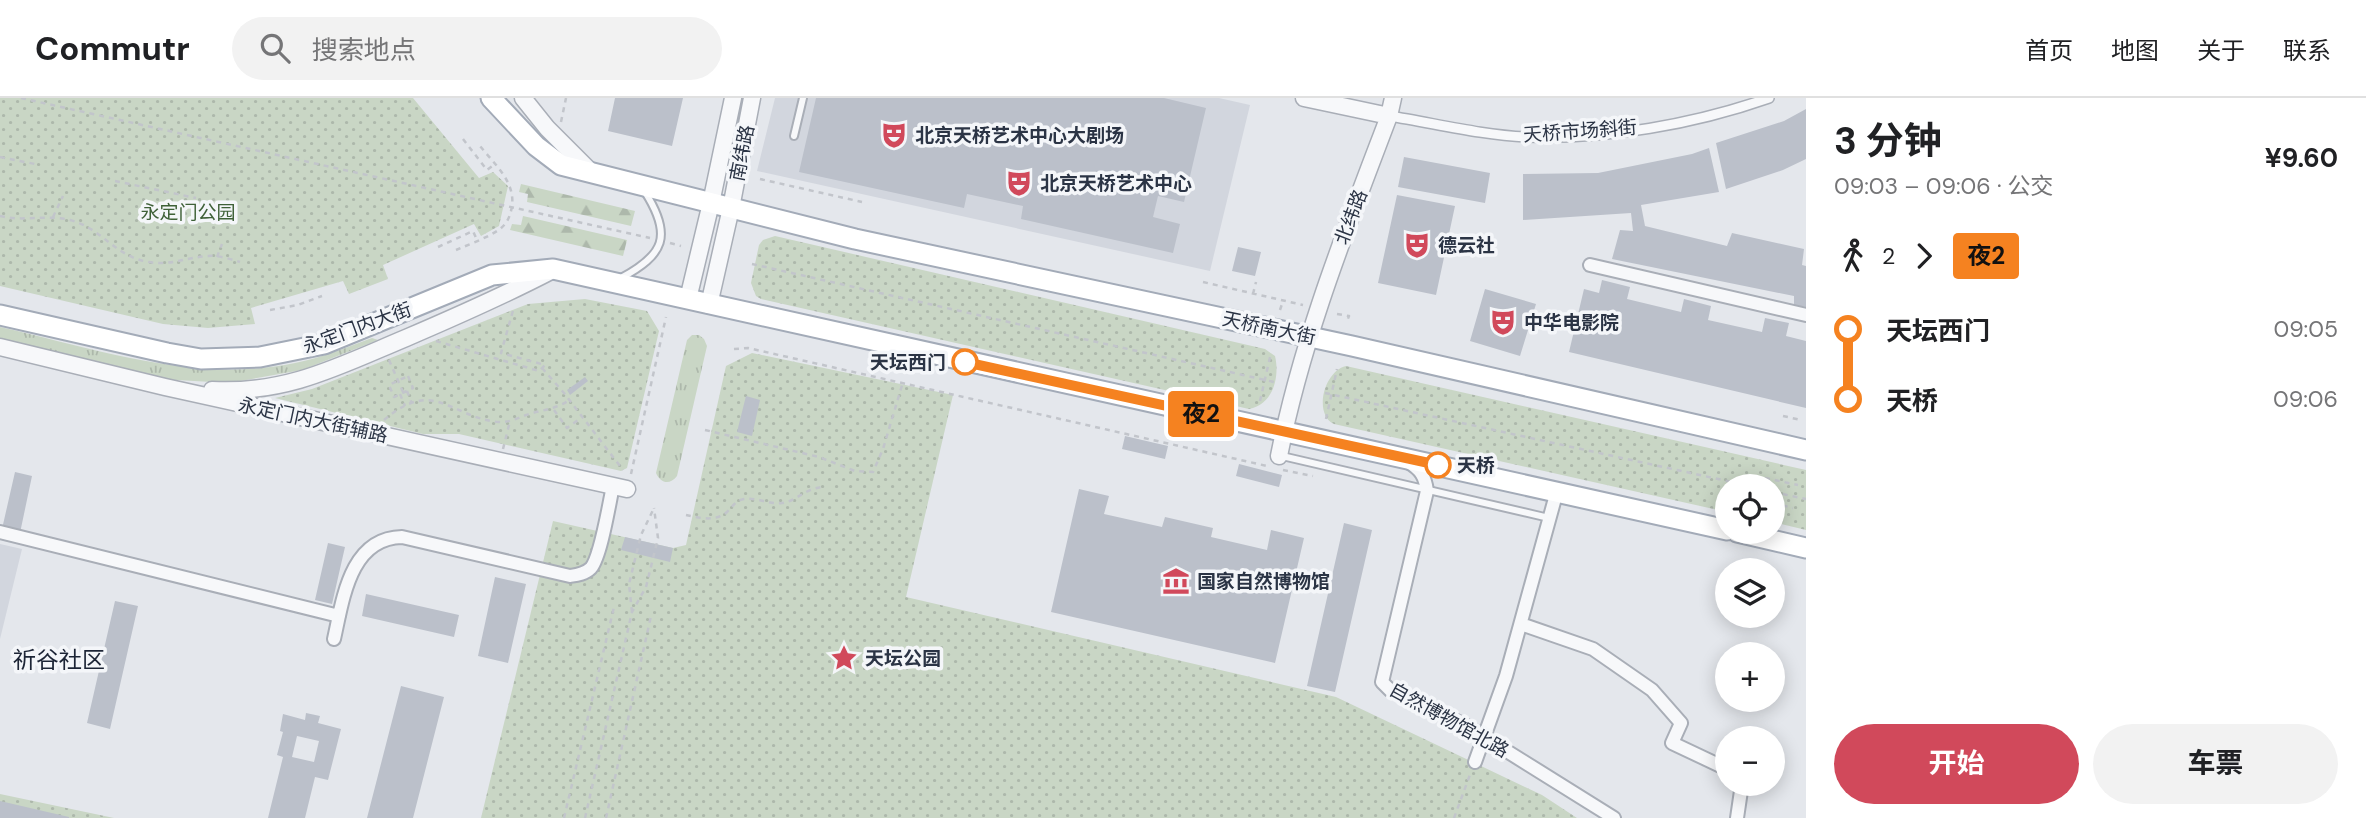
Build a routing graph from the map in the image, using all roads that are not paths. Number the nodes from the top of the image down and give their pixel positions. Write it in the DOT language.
graph roads {
  1 [pos="523,98"];
  2 [pos="733,98"];
  3 [pos="752,98"];
  4 [pos="803,98"];
  5 [pos="1304,98"];
  6 [pos="1393,98"];
  7 [pos="1769,98"];
  8 [pos="498,105"];
  9 [pos="1389,116"];
  10 [pos="794,136"];
  11 [pos="592,173"];
  12 [pos="641,185"];
  13 [pos="711,203"];
  14 [pos="731,208"];
  15 [pos="1590,265"];
  16 [pos="553,269"];
  17 [pos="614,282"];
  18 [pos="688,299"];
  19 [pos="709,305"];
  20 [pos="0,315"];
  21 [pos="1806,316"];
  22 [pos="1310,337"];
  23 [pos="0,347"];
  24 [pos="165,387"];
  25 [pos="1284,433"];
  26 [pos="1806,450"];
  27 [pos="1279,456"];
  28 [pos="1402,458"];
  29 [pos="620,488"];
  30 [pos="1427,491"];
  31 [pos="1557,491"];
  32 [pos="1549,518"];
  33 [pos="1715,527"];
  34 [pos="0,532"];
  35 [pos="1785,543"];
  36 [pos="1806,548"];
  37 [pos="339,616"];
  38 [pos="1521,624"];
  39 [pos="334,639"];
  40 [pos="1484,737"];
  41 [pos="1475,762"];
  42 [pos="1715,763"];
  43 [pos="1740,796"];
  44 [pos="1614,818"];
  45 [pos="1737,818"];
  1 -- 11 [label="street"];
  2 -- 13 [label="street, 南纬路"];
  3 -- 14 [label="street, 南纬路"];
  4 -- 10 [label="lane"];
  5 -- 9 [label="street"];
  6 -- 9 [label="street, 北纬路"];
  7 -- 9 [label="street, 天桥市场斜街"];
  8 -- 11 [label="main road"];
  9 -- 22 [label="street, 北纬路"];
  11 -- 12 [label="main road"];
  12 -- 13 [label="main road"];
  12 -- 17 [label="lane"];
  13 -- 14 [label="main road"];
  13 -- 18 [label="street, 南纬路"];
  14 -- 19 [label="street, 南纬路"];
  14 -- 22 [label="main road, 天桥南大街"];
  15 -- 21 [label="street"];
  16 -- 17 [label="main road, 永定门内大街"];
  16 -- 20 [label="main road, 永定门内大街"];
  16 -- 24 [label="street"];
  17 -- 18 [label="main road, 永定门内大街"];
  18 -- 19 [label="main road, 永定门内大街"];
  19 -- 25 [label="main road"];
  22 -- 25 [label="street, 北纬路"];
  22 -- 26 [label="main road, 天桥南大街"];
  23 -- 24 [label="street, 永定门内大街辅路"];
  24 -- 29 [label="street, 永定门内大街辅路"];
  25 -- 27 [label="street, 北纬路"];
  25 -- 28 [label="main road"];
  27 -- 30 [label="lane"];
  28 -- 30 [label="street"];
  28 -- 31 [label="main road"];
  29 -- 37 [label="street"];
  30 -- 32 [label="lane"];
  30 -- 40 [label="street, 自然博物馆北路"];
  31 -- 32 [label="street"];
  31 -- 33 [label="main road"];
  32 -- 38 [label="street"];
  34 -- 37 [label="street"];
  35 -- 36 [label="main road"];
  37 -- 39 [label="street"];
  38 -- 40 [label="street"];
  38 -- 42 [label="street"];
  40 -- 41 [label="street"];
  40 -- 44 [label="street, 自然博物馆北路"];
  43 -- 45 [label="street"];
}
